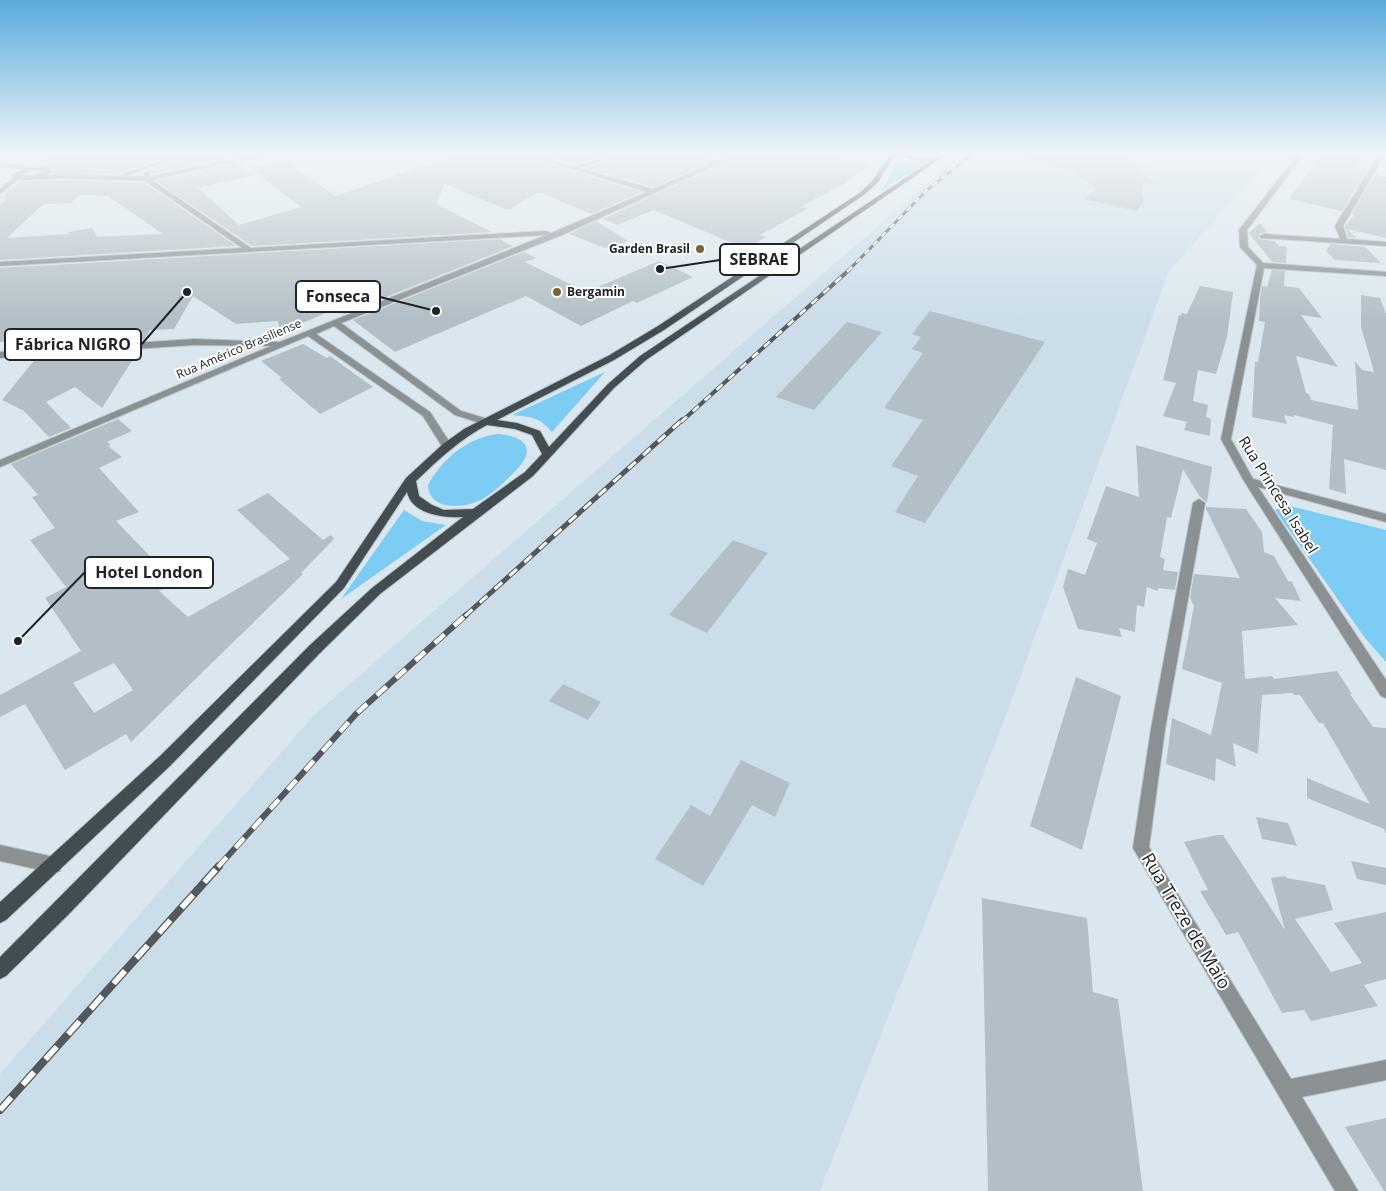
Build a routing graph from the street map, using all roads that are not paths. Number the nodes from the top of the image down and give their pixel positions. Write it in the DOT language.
graph roads {
  1 [pos="193,210"];
  2 [pos="610,210"];
  3 [pos="838,210"];
  4 [pos="861,210"];
  5 [pos="1259,210"];
  6 [pos="1349,210"];
  7 [pos="558,233"];
  8 [pos="1264,236"];
  9 [pos="1344,241"];
  10 [pos="1386,244"];
  11 [pos="251,251"];
  12 [pos="0,264"];
  13 [pos="1261,264"];
  14 [pos="1386,274"];
  15 [pos="334,322"];
  16 [pos="310,333"];
  17 [pos="194,342"];
  18 [pos="282,344"];
  19 [pos="0,355"];
  20 [pos="246,360"];
  21 [pos="384,372"];
  22 [pos="487,422"];
  23 [pos="447,446"];
  24 [pos="548,455"];
  25 [pos="0,464"];
  26 [pos="410,480"];
  27 [pos="1250,481"];
  28 [pos="1199,503"];
  29 [pos="476,513"];
  30 [pos="1386,518"];
  31 [pos="1386,692"];
  32 [pos="0,852"];
  33 [pos="54,865"];
  34 [pos="0,914"];
  35 [pos="0,970"];
  36 [pos="1386,1070"];
  37 [pos="1288,1090"];
  38 [pos="1347,1191"];
  1 -- 11 [label="street"];
  2 -- 7 [label="street, Rua Américo Brasiliense"];
  3 -- 22 [label="main road"];
  4 -- 24 [label="main road"];
  5 -- 13 [label="street"];
  6 -- 9 [label="street"];
  7 -- 11 [label="street"];
  7 -- 15 [label="street, Rua Américo Brasiliense"];
  8 -- 9 [label="street"];
  9 -- 10 [label="street"];
  11 -- 12 [label="street"];
  13 -- 14 [label="street"];
  13 -- 27 [label="street, Rua Princesa Isabel"];
  15 -- 16 [label="street, Rua Américo Brasiliense"];
  15 -- 21 [label="street"];
  16 -- 18 [label="street, Rua Américo Brasiliense"];
  16 -- 21 [label="street"];
  17 -- 18 [label="street"];
  17 -- 19 [label="street"];
  17 -- 20 [label="street"];
  18 -- 20 [label="street, Rua Américo Brasiliense"];
  20 -- 25 [label="street, Rua Américo Brasiliense"];
  21 -- 22 [label="street"];
  21 -- 23 [label="street"];
  22 -- 23 [label="main road"];
  22 -- 24 [label="main road"];
  23 -- 26 [label="main road"];
  24 -- 29 [label="main road"];
  26 -- 29 [label="main road"];
  26 -- 33 [label="main road"];
  27 -- 30 [label="street"];
  27 -- 31 [label="street, Rua Princesa Isabel"];
  28 -- 37 [label="street, Rua Treze de Maio"];
  29 -- 35 [label="main road"];
  32 -- 33 [label="street"];
  33 -- 34 [label="main road"];
  36 -- 37 [label="street"];
  37 -- 38 [label="street, Rua Treze de Maio"];
}
